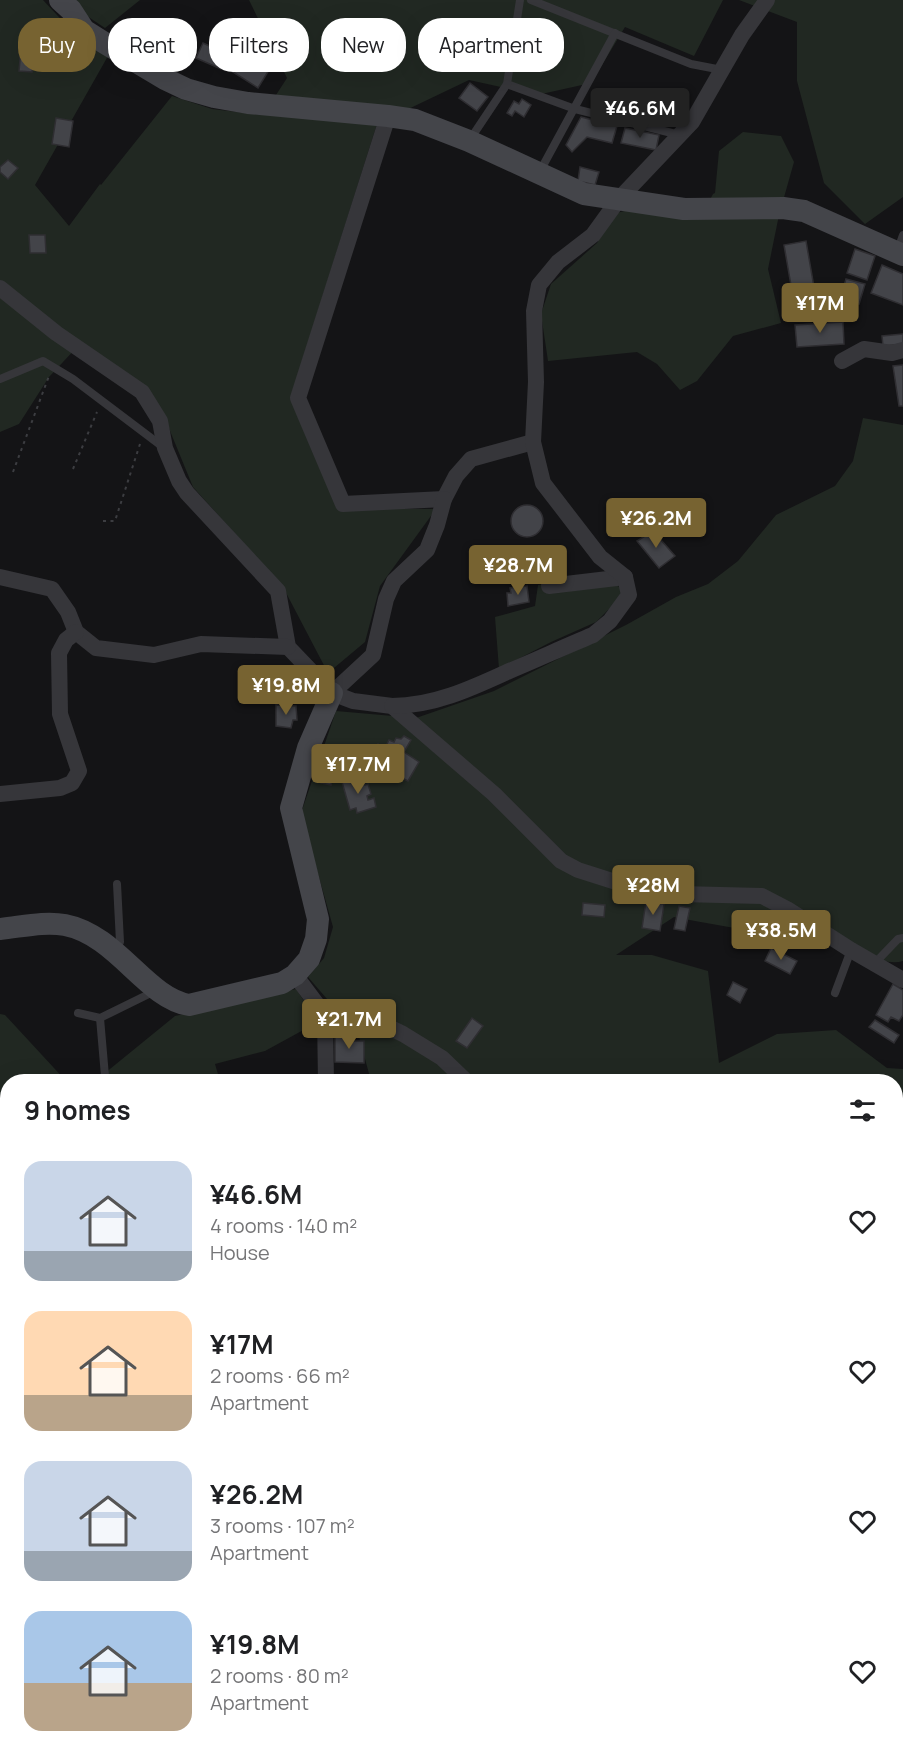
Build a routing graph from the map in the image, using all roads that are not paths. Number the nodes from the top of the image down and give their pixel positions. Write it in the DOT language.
graph roads {
  1 [pos="60,0"];
  2 [pos="520,0"];
  3 [pos="531,0"];
  4 [pos="767,0"];
  5 [pos="615,33"];
  6 [pos="723,70"];
  7 [pos="507,84"];
  8 [pos="575,110"];
  9 [pos="388,116"];
  10 [pos="680,136"];
  11 [pos="470,141"];
  12 [pos="539,174"];
  13 [pos="619,199"];
  14 [pos="901,247"];
  15 [pos="0,288"];
  16 [pos="903,350"];
  17 [pos="842,361"];
  18 [pos="0,379"];
  19 [pos="533,442"];
  20 [pos="165,448"];
  21 [pos="444,499"];
  22 [pos="0,577"];
  23 [pos="625,577"];
  24 [pos="549,586"];
  25 [pos="76,632"];
  26 [pos="288,647"];
  27 [pos="332,693"];
  28 [pos="392,706"];
  29 [pos="0,794"];
  30 [pos="117,884"];
  31 [pos="0,929"];
  32 [pos="903,938"];
  33 [pos="851,950"];
  34 [pos="114,951"];
  35 [pos="874,964"];
  36 [pos="295,975"];
  37 [pos="903,980"];
  38 [pos="158,989"];
  39 [pos="835,993"];
  40 [pos="78,1013"];
  41 [pos="325,1015"];
  42 [pos="100,1018"];
  43 [pos="105,1074"];
  44 [pos="326,1074"];
  45 [pos="459,1074"];
  1 -- 9 [label="street"];
  2 -- 7 [label="lane"];
  3 -- 5 [label="lane"];
  4 -- 6 [label="street"];
  5 -- 6 [label="lane"];
  5 -- 8 [label="lane"];
  6 -- 10 [label="street"];
  7 -- 8 [label="lane"];
  7 -- 11 [label="lane"];
  8 -- 10 [label="lane"];
  8 -- 12 [label="lane"];
  9 -- 11 [label="street"];
  9 -- 21 [label="street"];
  10 -- 13 [label="street"];
  11 -- 12 [label="street"];
  12 -- 13 [label="street"];
  13 -- 14 [label="street"];
  13 -- 19 [label="street"];
  15 -- 20 [label="street"];
  16 -- 17 [label="street"];
  18 -- 20 [label="lane"];
  19 -- 21 [label="street"];
  19 -- 23 [label="street"];
  20 -- 26 [label="street"];
  21 -- 27 [label="street"];
  22 -- 25 [label="street"];
  23 -- 24 [label="street"];
  23 -- 28 [label="street"];
  25 -- 26 [label="street"];
  25 -- 29 [label="street"];
  26 -- 27 [label="street"];
  27 -- 28 [label="street"];
  27 -- 36 [label="street"];
  28 -- 33 [label="street"];
  30 -- 34 [label="lane"];
  31 -- 34 [label="street"];
  32 -- 35 [label="lane"];
  33 -- 35 [label="street"];
  33 -- 39 [label="lane"];
  34 -- 38 [label="street"];
  35 -- 37 [label="street"];
  36 -- 38 [label="street"];
  36 -- 41 [label="street"];
  38 -- 42 [label="lane"];
  40 -- 42 [label="lane"];
  41 -- 44 [label="street"];
  41 -- 45 [label="street"];
  42 -- 43 [label="lane"];
}
